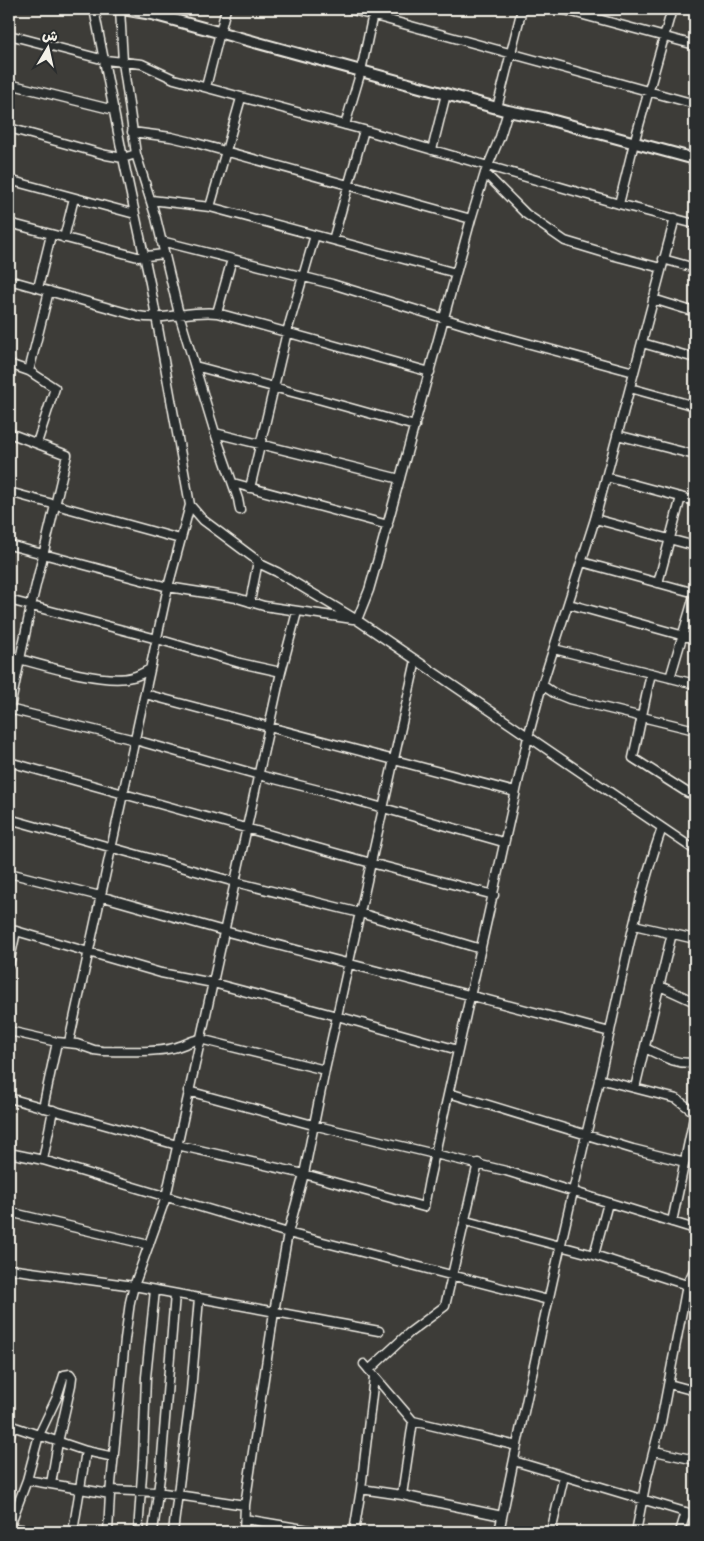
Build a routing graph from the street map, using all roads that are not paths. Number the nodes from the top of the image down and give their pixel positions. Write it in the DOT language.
graph roads {
  1 [pos="93,9"];
  2 [pos="120,9"];
  3 [pos="226,9"];
  4 [pos="349,9"];
  5 [pos="522,9"];
  6 [pos="561,9"];
  7 [pos="672,9"];
  8 [pos="373,12"];
  9 [pos="220,32"];
  10 [pos="9,35"];
  11 [pos="665,36"];
  12 [pos="695,45"];
  13 [pos="511,54"];
  14 [pos="105,60"];
  15 [pos="123,62"];
  16 [pos="361,71"];
  17 [pos="9,84"];
  18 [pos="206,87"];
  19 [pos="649,92"];
  20 [pos="446,94"];
  21 [pos="241,98"];
  22 [pos="695,104"];
  23 [pos="497,108"];
  24 [pos="114,110"];
  25 [pos="508,111"];
  26 [pos="345,125"];
  27 [pos="118,126"];
  28 [pos="9,128"];
  29 [pos="132,128"];
  30 [pos="364,130"];
  31 [pos="633,146"];
  32 [pos="432,150"];
  33 [pos="225,152"];
  34 [pos="136,154"];
  35 [pos="123,158"];
  36 [pos="695,159"];
  37 [pos="695,166"];
  38 [pos="486,170"];
  39 [pos="9,180"];
  40 [pos="348,186"];
  41 [pos="74,198"];
  42 [pos="151,200"];
  43 [pos="619,204"];
  44 [pos="210,207"];
  45 [pos="135,214"];
  46 [pos="675,218"];
  47 [pos="471,219"];
  48 [pos="9,223"];
  49 [pos="695,224"];
  50 [pos="51,235"];
  51 [pos="315,235"];
  52 [pos="64,238"];
  53 [pos="333,240"];
  54 [pos="162,241"];
  55 [pos="164,254"];
  56 [pos="145,257"];
  57 [pos="232,259"];
  58 [pos="663,259"];
  59 [pos="660,268"];
  60 [pos="695,268"];
  61 [pos="456,273"];
  62 [pos="302,277"];
  63 [pos="9,280"];
  64 [pos="38,288"];
  65 [pos="49,291"];
  66 [pos="653,299"];
  67 [pos="695,312"];
  68 [pos="217,313"];
  69 [pos="179,314"];
  70 [pos="157,319"];
  71 [pos="444,319"];
  72 [pos="287,332"];
  73 [pos="642,343"];
  74 [pos="695,358"];
  75 [pos="9,364"];
  76 [pos="196,366"];
  77 [pos="29,371"];
  78 [pos="430,372"];
  79 [pos="634,372"];
  80 [pos="274,387"];
  81 [pos="630,388"];
  82 [pos="695,406"];
  83 [pos="414,426"];
  84 [pos="215,433"];
  85 [pos="9,434"];
  86 [pos="617,435"];
  87 [pos="37,443"];
  88 [pos="260,444"];
  89 [pos="695,455"];
  90 [pos="606,477"];
  91 [pos="400,479"];
  92 [pos="233,483"];
  93 [pos="250,488"];
  94 [pos="9,492"];
  95 [pos="681,497"];
  96 [pos="695,501"];
  97 [pos="56,504"];
  98 [pos="190,505"];
  99 [pos="240,510"];
  100 [pos="595,519"];
  101 [pos="388,525"];
  102 [pos="180,539"];
  103 [pos="669,539"];
  104 [pos="9,544"];
  105 [pos="695,546"];
  106 [pos="44,554"];
  107 [pos="582,562"];
  108 [pos="258,563"];
  109 [pos="658,583"];
  110 [pos="168,587"];
  111 [pos="695,593"];
  112 [pos="9,600"];
  113 [pos="250,602"];
  114 [pos="569,604"];
  115 [pos="31,606"];
  116 [pos="297,612"];
  117 [pos="357,620"];
  118 [pos="683,636"];
  119 [pos="157,639"];
  120 [pos="695,639"];
  121 [pos="554,649"];
  122 [pos="9,656"];
  123 [pos="20,659"];
  124 [pos="416,660"];
  125 [pos="150,669"];
  126 [pos="281,672"];
  127 [pos="651,674"];
  128 [pos="670,678"];
  129 [pos="695,684"];
  130 [pos="542,685"];
  131 [pos="145,694"];
  132 [pos="9,711"];
  133 [pos="642,716"];
  134 [pos="270,726"];
  135 [pos="695,730"];
  136 [pos="528,737"];
  137 [pos="135,740"];
  138 [pos="394,760"];
  139 [pos="9,762"];
  140 [pos="259,775"];
  141 [pos="514,792"];
  142 [pos="695,794"];
  143 [pos="122,795"];
  144 [pos="383,809"];
  145 [pos="9,819"];
  146 [pos="662,828"];
  147 [pos="246,829"];
  148 [pos="503,842"];
  149 [pos="110,848"];
  150 [pos="695,850"];
  151 [pos="371,863"];
  152 [pos="9,873"];
  153 [pos="235,882"];
  154 [pos="494,895"];
  155 [pos="100,896"];
  156 [pos="360,913"];
  157 [pos="634,925"];
  158 [pos="12,930"];
  159 [pos="224,931"];
  160 [pos="672,933"];
  161 [pos="695,939"];
  162 [pos="481,949"];
  163 [pos="87,952"];
  164 [pos="9,964"];
  165 [pos="348,964"];
  166 [pos="213,984"];
  167 [pos="660,986"];
  168 [pos="471,996"];
  169 [pos="695,1002"];
  170 [pos="337,1016"];
  171 [pos="9,1031"];
  172 [pos="610,1032"];
  173 [pos="200,1040"];
  174 [pos="57,1042"];
  175 [pos="69,1042"];
  176 [pos="645,1048"];
  177 [pos="458,1050"];
  178 [pos="695,1062"];
  179 [pos="325,1070"];
  180 [pos="599,1080"];
  181 [pos="635,1088"];
  182 [pos="188,1091"];
  183 [pos="449,1093"];
  184 [pos="9,1098"];
  185 [pos="44,1108"];
  186 [pos="53,1110"];
  187 [pos="695,1113"];
  188 [pos="313,1125"];
  189 [pos="586,1134"];
  190 [pos="177,1145"];
  191 [pos="9,1153"];
  192 [pos="435,1153"];
  193 [pos="44,1160"];
  194 [pos="685,1162"];
  195 [pos="478,1164"];
  196 [pos="304,1174"];
  197 [pos="572,1192"];
  198 [pos="166,1197"];
  199 [pos="608,1203"];
  200 [pos="9,1212"];
  201 [pos="466,1221"];
  202 [pos="672,1222"];
  203 [pos="695,1229"];
  204 [pos="288,1234"];
  205 [pos="149,1245"];
  206 [pos="560,1246"];
  207 [pos="594,1255"];
  208 [pos="695,1268"];
  209 [pos="9,1269"];
  210 [pos="453,1275"];
  211 [pos="687,1285"];
  212 [pos="134,1286"];
  213 [pos="154,1290"];
  214 [pos="175,1294"];
  215 [pos="198,1298"];
  216 [pos="548,1300"];
  217 [pos="274,1312"];
  218 [pos="379,1331"];
  219 [pos="364,1364"];
  220 [pos="369,1370"];
  221 [pos="374,1377"];
  222 [pos="669,1384"];
  223 [pos="695,1391"];
  224 [pos="413,1421"];
  225 [pos="11,1425"];
  226 [pos="39,1435"];
  227 [pos="9,1438"];
  228 [pos="58,1442"];
  229 [pos="517,1446"];
  230 [pos="86,1451"];
  231 [pos="655,1451"];
  232 [pos="114,1457"];
  233 [pos="695,1460"];
  234 [pos="514,1461"];
  235 [pos="564,1476"];
  236 [pos="27,1480"];
  237 [pos="51,1484"];
  238 [pos="79,1489"];
  239 [pos="361,1489"];
  240 [pos="140,1490"];
  241 [pos="110,1492"];
  242 [pos="157,1492"];
  243 [pos="177,1495"];
  244 [pos="402,1495"];
  245 [pos="643,1500"];
  246 [pos="246,1505"];
  247 [pos="686,1512"];
  248 [pos="695,1515"];
  249 [pos="502,1516"];
  250 [pos="245,1519"];
  251 [pos="9,1528"];
  252 [pos="53,1532"];
  253 [pos="73,1532"];
  254 [pos="108,1532"];
  255 [pos="138,1532"];
  256 [pos="154,1532"];
  257 [pos="173,1532"];
  258 [pos="244,1532"];
  259 [pos="321,1532"];
  260 [pos="354,1532"];
  261 [pos="499,1532"];
  262 [pos="551,1532"];
  263 [pos="636,1532"];
  264 [pos="680,1532"];
  1 -- 2 [label="street"];
  1 -- 14 [label="street"];
  2 -- 9 [label="street"];
  2 -- 15 [label="street"];
  3 -- 9 [label="street"];
  4 -- 8 [label="street"];
  5 -- 13 [label="street"];
  6 -- 11 [label="street"];
  7 -- 11 [label="street"];
  8 -- 13 [label="street"];
  8 -- 16 [label="street"];
  9 -- 16 [label="street"];
  9 -- 18 [label="street"];
  10 -- 14 [label="street"];
  11 -- 12 [label="street"];
  11 -- 19 [label="street"];
  13 -- 19 [label="street"];
  13 -- 23 [label="street"];
  14 -- 15 [label="street"];
  14 -- 24 [label="street"];
  15 -- 18 [label="street"];
  15 -- 29 [label="street"];
  16 -- 20 [label="street"];
  16 -- 26 [label="street"];
  17 -- 24 [label="street"];
  18 -- 21 [label="street"];
  19 -- 22 [label="street"];
  19 -- 31 [label="street"];
  20 -- 23 [label="street"];
  20 -- 32 [label="street"];
  21 -- 26 [label="street"];
  21 -- 33 [label="street"];
  23 -- 25 [label="street"];
  24 -- 27 [label="street"];
  25 -- 31 [label="street"];
  25 -- 38 [label="street"];
  26 -- 30 [label="street"];
  27 -- 29 [label="street"];
  27 -- 35 [label="street"];
  28 -- 35 [label="street"];
  29 -- 33 [label="street"];
  29 -- 34 [label="street"];
  30 -- 32 [label="street"];
  30 -- 40 [label="street"];
  31 -- 36 [label="street"];
  31 -- 37 [label="street"];
  31 -- 43 [label="street"];
  32 -- 38 [label="street"];
  33 -- 40 [label="street"];
  33 -- 44 [label="street"];
  34 -- 35 [label="street"];
  34 -- 42 [label="street"];
  35 -- 45 [label="street"];
  38 -- 43 [label="street"];
  38 -- 47 [label="street"];
  38 -- 59 [label="street"];
  39 -- 41 [label="street"];
  40 -- 47 [label="street"];
  40 -- 53 [label="street"];
  41 -- 45 [label="street"];
  41 -- 52 [label="street"];
  42 -- 44 [label="street"];
  42 -- 54 [label="street"];
  43 -- 46 [label="street"];
  44 -- 51 [label="street"];
  45 -- 56 [label="street"];
  46 -- 49 [label="street"];
  46 -- 58 [label="street"];
  47 -- 61 [label="street"];
  48 -- 50 [label="street"];
  50 -- 52 [label="street"];
  50 -- 64 [label="street"];
  51 -- 53 [label="street"];
  51 -- 62 [label="street"];
  52 -- 56 [label="street"];
  53 -- 61 [label="street"];
  54 -- 55 [label="street"];
  54 -- 57 [label="street"];
  55 -- 56 [label="street"];
  55 -- 69 [label="street"];
  56 -- 70 [label="street"];
  57 -- 62 [label="street"];
  57 -- 68 [label="street"];
  58 -- 59 [label="street"];
  58 -- 60 [label="street"];
  59 -- 66 [label="street"];
  61 -- 71 [label="street"];
  62 -- 71 [label="street"];
  62 -- 72 [label="street"];
  63 -- 64 [label="street"];
  64 -- 65 [label="street"];
  65 -- 70 [label="street"];
  65 -- 77 [label="street"];
  66 -- 67 [label="street"];
  66 -- 73 [label="street"];
  68 -- 69 [label="street"];
  68 -- 72 [label="street"];
  69 -- 70 [label="street"];
  69 -- 76 [label="street"];
  70 -- 98 [label="street"];
  71 -- 78 [label="street"];
  71 -- 79 [label="street"];
  72 -- 78 [label="street"];
  72 -- 80 [label="street"];
  73 -- 74 [label="street"];
  73 -- 79 [label="street"];
  75 -- 77 [label="street"];
  76 -- 80 [label="street"];
  76 -- 84 [label="street"];
  77 -- 87 [label="street"];
  78 -- 83 [label="street"];
  79 -- 81 [label="street"];
  80 -- 83 [label="street"];
  80 -- 88 [label="street"];
  81 -- 82 [label="street"];
  81 -- 86 [label="street"];
  83 -- 91 [label="street"];
  84 -- 88 [label="street"];
  84 -- 92 [label="street"];
  85 -- 87 [label="street"];
  86 -- 89 [label="street"];
  86 -- 90 [label="street"];
  87 -- 97 [label="street"];
  88 -- 91 [label="street"];
  88 -- 93 [label="street"];
  90 -- 95 [label="street"];
  90 -- 100 [label="street"];
  91 -- 101 [label="street"];
  92 -- 93 [label="street"];
  92 -- 99 [label="street"];
  93 -- 101 [label="street"];
  94 -- 97 [label="street"];
  95 -- 96 [label="street"];
  95 -- 103 [label="street"];
  97 -- 102 [label="street"];
  97 -- 106 [label="street"];
  98 -- 102 [label="street"];
  98 -- 108 [label="street"];
  100 -- 103 [label="street"];
  100 -- 107 [label="street"];
  101 -- 117 [label="street"];
  102 -- 110 [label="street"];
  103 -- 105 [label="street"];
  103 -- 109 [label="street"];
  104 -- 106 [label="street"];
  106 -- 110 [label="street"];
  106 -- 115 [label="street"];
  107 -- 109 [label="street"];
  107 -- 114 [label="street"];
  108 -- 113 [label="street"];
  108 -- 117 [label="street"];
  109 -- 111 [label="street"];
  110 -- 113 [label="street"];
  110 -- 119 [label="street"];
  111 -- 118 [label="street"];
  112 -- 115 [label="street"];
  113 -- 116 [label="street"];
  114 -- 118 [label="street"];
  114 -- 121 [label="street"];
  115 -- 119 [label="street"];
  115 -- 123 [label="street"];
  116 -- 117 [label="street"];
  116 -- 126 [label="street"];
  117 -- 124 [label="street"];
  118 -- 120 [label="street"];
  118 -- 128 [label="street"];
  119 -- 125 [label="street"];
  119 -- 126 [label="street"];
  121 -- 127 [label="street"];
  121 -- 130 [label="street"];
  122 -- 123 [label="street"];
  123 -- 125 [label="street"];
  123 -- 132 [label="street"];
  124 -- 136 [label="street"];
  124 -- 138 [label="street"];
  125 -- 131 [label="street"];
  126 -- 134 [label="street"];
  127 -- 128 [label="street"];
  127 -- 133 [label="street"];
  128 -- 129 [label="street"];
  130 -- 133 [label="street"];
  130 -- 136 [label="street"];
  131 -- 134 [label="street"];
  131 -- 137 [label="street"];
  132 -- 137 [label="street"];
  133 -- 135 [label="street"];
  133 -- 142 [label="street"];
  134 -- 138 [label="street"];
  134 -- 140 [label="street"];
  136 -- 141 [label="street"];
  136 -- 146 [label="street"];
  137 -- 140 [label="street"];
  137 -- 143 [label="street"];
  138 -- 141 [label="street"];
  138 -- 144 [label="street"];
  139 -- 143 [label="street"];
  140 -- 144 [label="street"];
  140 -- 147 [label="street"];
  141 -- 148 [label="street"];
  143 -- 147 [label="street"];
  143 -- 149 [label="street"];
  144 -- 148 [label="street"];
  144 -- 151 [label="street"];
  145 -- 149 [label="street"];
  146 -- 150 [label="street"];
  146 -- 157 [label="street"];
  147 -- 151 [label="street"];
  147 -- 153 [label="street"];
  148 -- 154 [label="street"];
  149 -- 153 [label="street"];
  149 -- 155 [label="street"];
  151 -- 154 [label="street"];
  151 -- 156 [label="street"];
  152 -- 155 [label="street"];
  153 -- 156 [label="street"];
  153 -- 159 [label="street"];
  154 -- 162 [label="street"];
  155 -- 159 [label="street"];
  155 -- 163 [label="street"];
  156 -- 162 [label="street"];
  156 -- 165 [label="street"];
  157 -- 160 [label="street"];
  157 -- 172 [label="street"];
  158 -- 163 [label="street"];
  158 -- 164 [label="street"];
  159 -- 165 [label="street"];
  159 -- 166 [label="street"];
  160 -- 161 [label="street"];
  160 -- 167 [label="street"];
  162 -- 168 [label="street"];
  163 -- 166 [label="street"];
  163 -- 175 [label="street"];
  165 -- 168 [label="street"];
  165 -- 170 [label="street"];
  166 -- 170 [label="street"];
  166 -- 173 [label="street"];
  167 -- 169 [label="street"];
  167 -- 176 [label="street"];
  168 -- 172 [label="street"];
  168 -- 177 [label="street"];
  170 -- 177 [label="street"];
  170 -- 179 [label="street"];
  171 -- 174 [label="street"];
  172 -- 180 [label="street"];
  173 -- 175 [label="street"];
  173 -- 179 [label="street"];
  173 -- 182 [label="street"];
  174 -- 175 [label="street"];
  174 -- 185 [label="street"];
  176 -- 178 [label="street"];
  176 -- 181 [label="street"];
  177 -- 183 [label="street"];
  179 -- 188 [label="street"];
  180 -- 181 [label="street"];
  180 -- 189 [label="street"];
  181 -- 187 [label="street"];
  182 -- 188 [label="street"];
  182 -- 190 [label="street"];
  183 -- 189 [label="street"];
  183 -- 192 [label="street"];
  184 -- 185 [label="street"];
  185 -- 186 [label="street"];
  186 -- 190 [label="street"];
  186 -- 193 [label="street"];
  187 -- 194 [label="street"];
  188 -- 192 [label="street"];
  188 -- 196 [label="street"];
  189 -- 194 [label="street"];
  189 -- 197 [label="street"];
  190 -- 196 [label="street"];
  190 -- 198 [label="street"];
  191 -- 193 [label="street"];
  192 -- 195 [label="street"];
  192 -- 196 [label="street"];
  193 -- 198 [label="street"];
  194 -- 202 [label="street"];
  195 -- 197 [label="street"];
  195 -- 201 [label="street"];
  196 -- 204 [label="street"];
  197 -- 199 [label="street"];
  197 -- 206 [label="street"];
  198 -- 204 [label="street"];
  198 -- 205 [label="street"];
  199 -- 202 [label="street"];
  199 -- 207 [label="street"];
  200 -- 205 [label="street"];
  201 -- 206 [label="street"];
  201 -- 210 [label="street"];
  202 -- 203 [label="street"];
  204 -- 210 [label="street"];
  204 -- 217 [label="street"];
  205 -- 212 [label="street"];
  206 -- 207 [label="street"];
  206 -- 216 [label="street"];
  207 -- 211 [label="street"];
  208 -- 211 [label="street"];
  209 -- 212 [label="street"];
  210 -- 216 [label="street"];
  210 -- 220 [label="street"];
  211 -- 222 [label="street"];
  212 -- 213 [label="street"];
  212 -- 232 [label="street"];
  213 -- 214 [label="street"];
  213 -- 240 [label="street"];
  214 -- 215 [label="street"];
  214 -- 242 [label="street"];
  215 -- 217 [label="street"];
  215 -- 243 [label="street"];
  216 -- 229 [label="street"];
  217 -- 218 [label="street"];
  217 -- 246 [label="street"];
  219 -- 220 [label="street"];
  220 -- 221 [label="street"];
  221 -- 224 [label="street"];
  221 -- 239 [label="street"];
  222 -- 223 [label="street"];
  222 -- 231 [label="street"];
  224 -- 229 [label="street"];
  224 -- 244 [label="street"];
  225 -- 226 [label="street"];
  225 -- 227 [label="street"];
  226 -- 228 [label="street"];
  226 -- 228 [label="street"];
  226 -- 236 [label="street"];
  228 -- 230 [label="street"];
  228 -- 237 [label="street"];
  229 -- 234 [label="street"];
  230 -- 232 [label="street"];
  230 -- 238 [label="street"];
  231 -- 233 [label="street"];
  231 -- 245 [label="street"];
  232 -- 241 [label="street"];
  234 -- 235 [label="street"];
  234 -- 249 [label="street"];
  235 -- 245 [label="street"];
  235 -- 262 [label="street"];
  236 -- 237 [label="street"];
  236 -- 251 [label="street"];
  237 -- 238 [label="street"];
  238 -- 241 [label="street"];
  238 -- 253 [label="street"];
  239 -- 244 [label="street"];
  239 -- 260 [label="street"];
  240 -- 241 [label="street"];
  240 -- 242 [label="street"];
  240 -- 255 [label="street"];
  241 -- 254 [label="street"];
  242 -- 243 [label="street"];
  242 -- 256 [label="street"];
  243 -- 246 [label="street"];
  243 -- 257 [label="street"];
  244 -- 249 [label="street"];
  245 -- 247 [label="street"];
  245 -- 263 [label="street"];
  246 -- 250 [label="street"];
  247 -- 248 [label="street"];
  247 -- 264 [label="street"];
  249 -- 261 [label="street"];
  250 -- 258 [label="street"];
  250 -- 259 [label="street"];
  251 -- 252 [label="street"];
}
